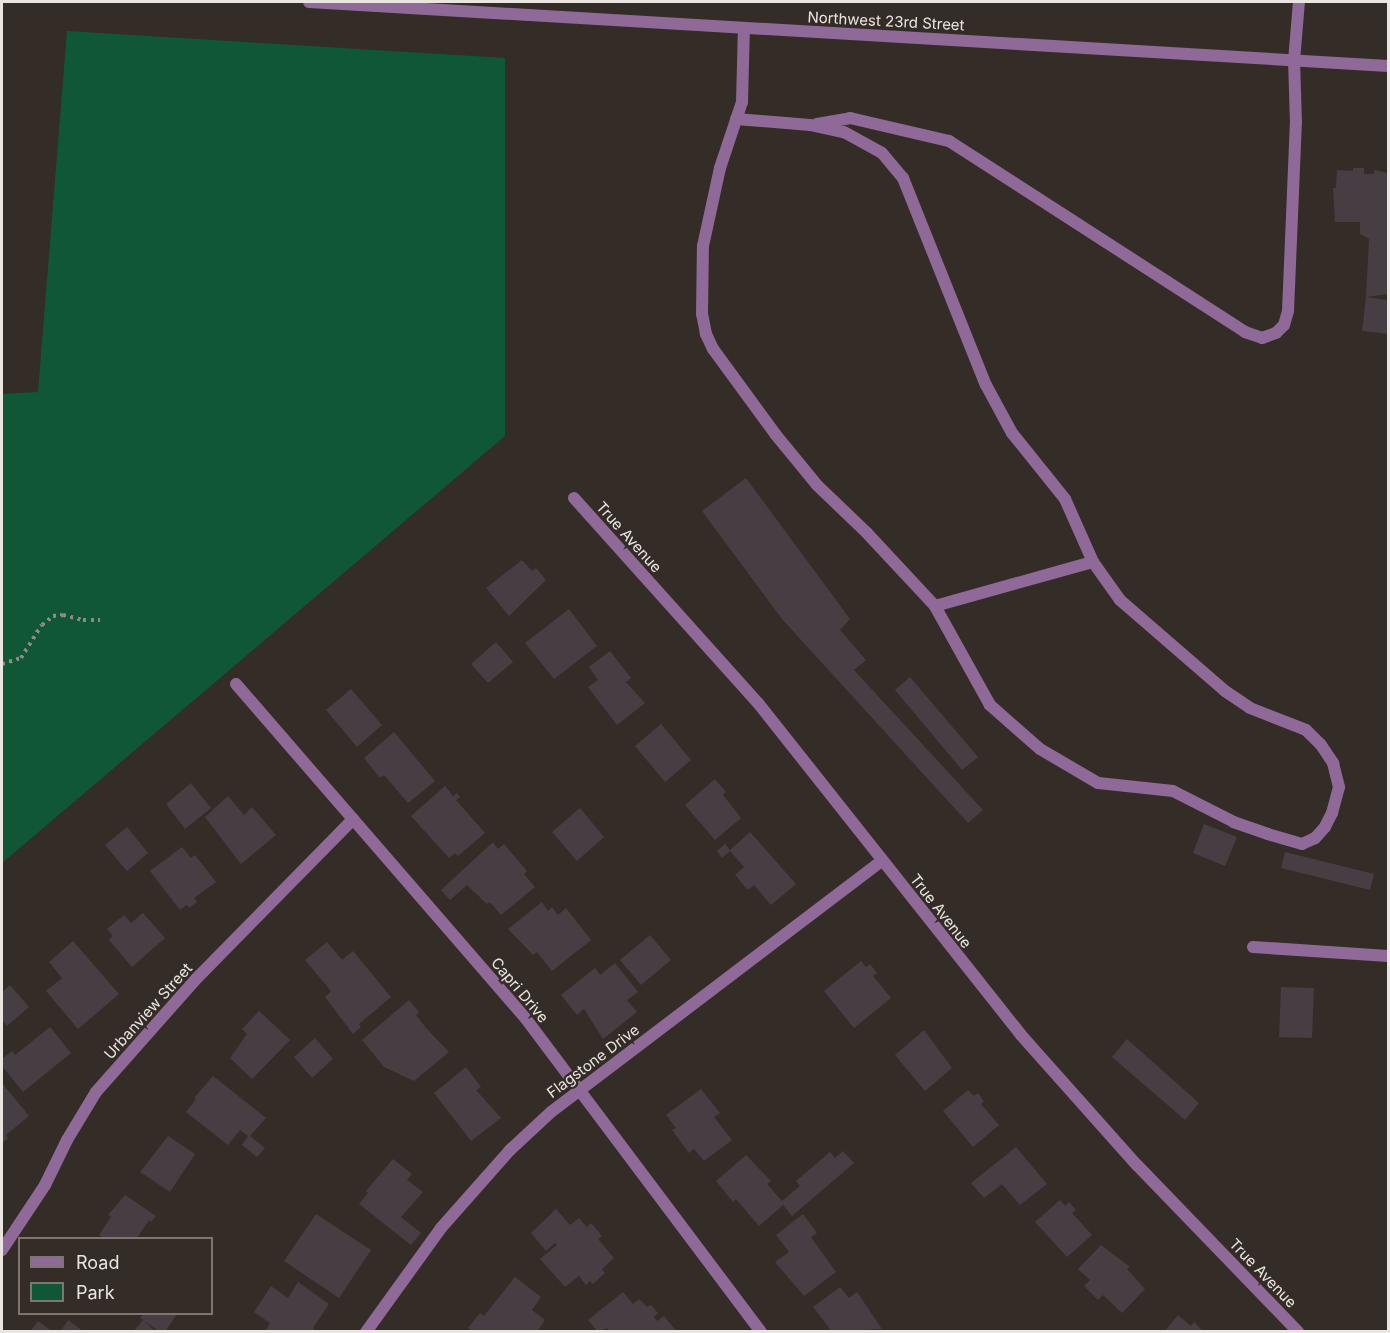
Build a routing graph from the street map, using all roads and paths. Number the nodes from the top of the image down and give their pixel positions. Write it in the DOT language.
graph roads {
  1 [pos="309,2"];
  2 [pos="1299,2"];
  3 [pos="485,7"];
  4 [pos="744,28"];
  5 [pos="1294,61"];
  6 [pos="1389,66"];
  7 [pos="736,119"];
  8 [pos="810,125"];
  9 [pos="574,498"];
  10 [pos="1093,562"];
  11 [pos="935,606"];
  12 [pos="100,620"];
  13 [pos="2,664"];
  14 [pos="236,684"];
  15 [pos="353,819"];
  16 [pos="882,861"];
  17 [pos="1253,947"];
  18 [pos="1389,956"];
  19 [pos="581,1090"];
  20 [pos="2,1250"];
  21 [pos="366,1332"];
  22 [pos="761,1332"];
  23 [pos="1298,1332"];
  1 -- 3 [label="street, Northwest 23rd Street"];
  2 -- 5 [label="street"];
  3 -- 4 [label="street, Northwest 23rd Street"];
  4 -- 5 [label="street, Northwest 23rd Street"];
  4 -- 7 [label="street"];
  5 -- 6 [label="street, Northwest 23rd Street"];
  5 -- 8 [label="street"];
  7 -- 8 [label="street"];
  7 -- 11 [label="street"];
  8 -- 10 [label="street"];
  9 -- 16 [label="street, True Avenue"];
  10 -- 11 [label="street"];
  10 -- 11 [label="street"];
  12 -- 13 [label="path"];
  14 -- 15 [label="street, Capri Drive"];
  15 -- 19 [label="street, Capri Drive"];
  15 -- 20 [label="street, Urbanview Street"];
  16 -- 19 [label="street, Flagstone Drive"];
  16 -- 23 [label="street, True Avenue"];
  17 -- 18 [label="street"];
  19 -- 21 [label="street, Flagstone Drive"];
  19 -- 22 [label="street, Capri Drive"];
}
